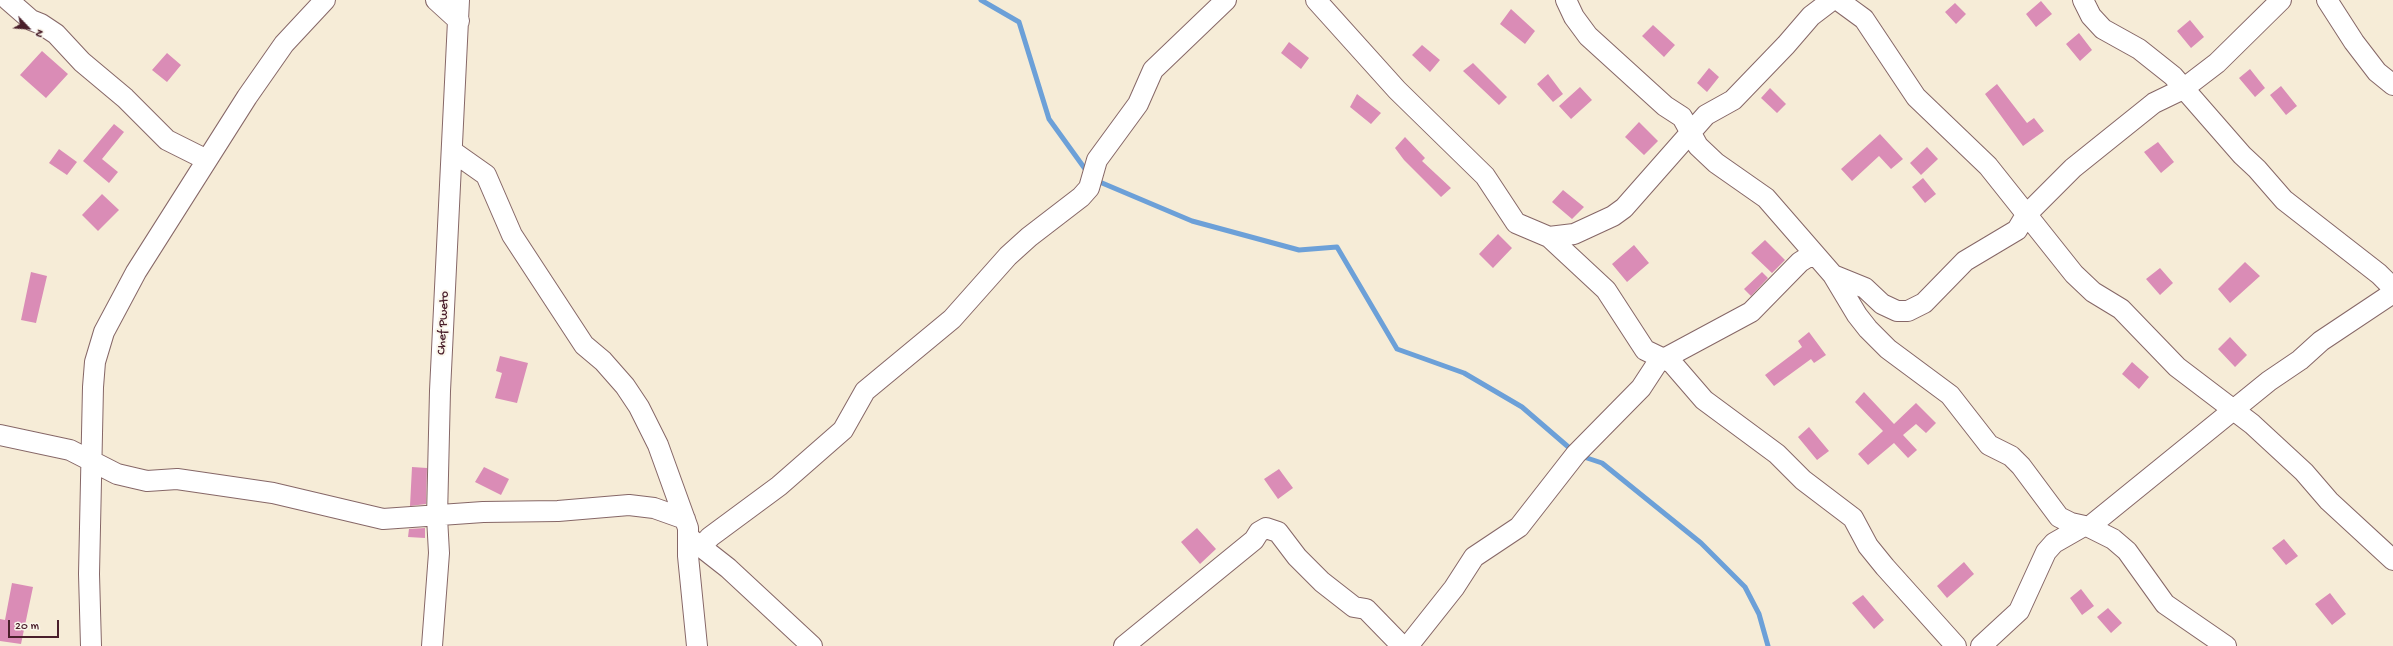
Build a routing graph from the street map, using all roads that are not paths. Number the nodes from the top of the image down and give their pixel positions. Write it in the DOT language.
graph roads {
  1 [pos="8,0"];
  2 [pos="325,0"];
  3 [pos="436,0"];
  4 [pos="460,0"];
  5 [pos="1226,0"];
  6 [pos="1316,0"];
  7 [pos="1566,0"];
  8 [pos="1832,0"];
  9 [pos="1838,0"];
  10 [pos="2082,0"];
  11 [pos="2281,0"];
  12 [pos="2327,0"];
  13 [pos="459,21"];
  14 [pos="2393,85"];
  15 [pos="2182,89"];
  16 [pos="1690,135"];
  17 [pos="452,151"];
  18 [pos="207,160"];
  19 [pos="2026,214"];
  20 [pos="1549,237"];
  21 [pos="1816,257"];
  22 [pos="1833,274"];
  23 [pos="2393,288"];
  24 [pos="2393,293"];
  25 [pos="1663,358"];
  26 [pos="2235,410"];
  27 [pos="0,435"];
  28 [pos="92,462"];
  29 [pos="437,517"];
  30 [pos="2059,517"];
  31 [pos="2086,527"];
  32 [pos="692,534"];
  33 [pos="2054,543"];
  34 [pos="2393,560"];
  35 [pos="91,646"];
  36 [pos="432,646"];
  37 [pos="697,646"];
  38 [pos="812,646"];
  39 [pos="1124,646"];
  40 [pos="1402,646"];
  41 [pos="1408,646"];
  42 [pos="1956,646"];
  43 [pos="1980,646"];
  44 [pos="2226,646"];
  1 -- 18 [label="street"];
  2 -- 18 [label="street"];
  3 -- 13 [label="street"];
  4 -- 13 [label="street, Chef Pweto"];
  5 -- 32 [label="street"];
  6 -- 20 [label="street"];
  7 -- 16 [label="street"];
  8 -- 16 [label="street"];
  9 -- 19 [label="street"];
  10 -- 15 [label="street"];
  11 -- 15 [label="street"];
  12 -- 14 [label="street"];
  13 -- 17 [label="street, Chef Pweto"];
  15 -- 19 [label="street"];
  15 -- 23 [label="street"];
  16 -- 20 [label="street"];
  16 -- 21 [label="street"];
  17 -- 29 [label="street, Chef Pweto"];
  17 -- 32 [label="street"];
  18 -- 28 [label="street"];
  19 -- 22 [label="street"];
  19 -- 26 [label="street"];
  20 -- 25 [label="street"];
  21 -- 22 [label="street"];
  21 -- 25 [label="street"];
  22 -- 30 [label="street"];
  24 -- 26 [label="street"];
  25 -- 41 [label="street"];
  25 -- 42 [label="street"];
  26 -- 31 [label="street"];
  26 -- 34 [label="street"];
  27 -- 28 [label="street"];
  28 -- 29 [label="street"];
  28 -- 35 [label="street"];
  29 -- 32 [label="street"];
  29 -- 36 [label="street, Chef Pweto"];
  30 -- 31 [label="street"];
  30 -- 33 [label="street"];
  31 -- 33 [label="street"];
  31 -- 44 [label="street"];
  32 -- 37 [label="street"];
  32 -- 38 [label="street"];
  33 -- 43 [label="street"];
  39 -- 40 [label="street"];
}
